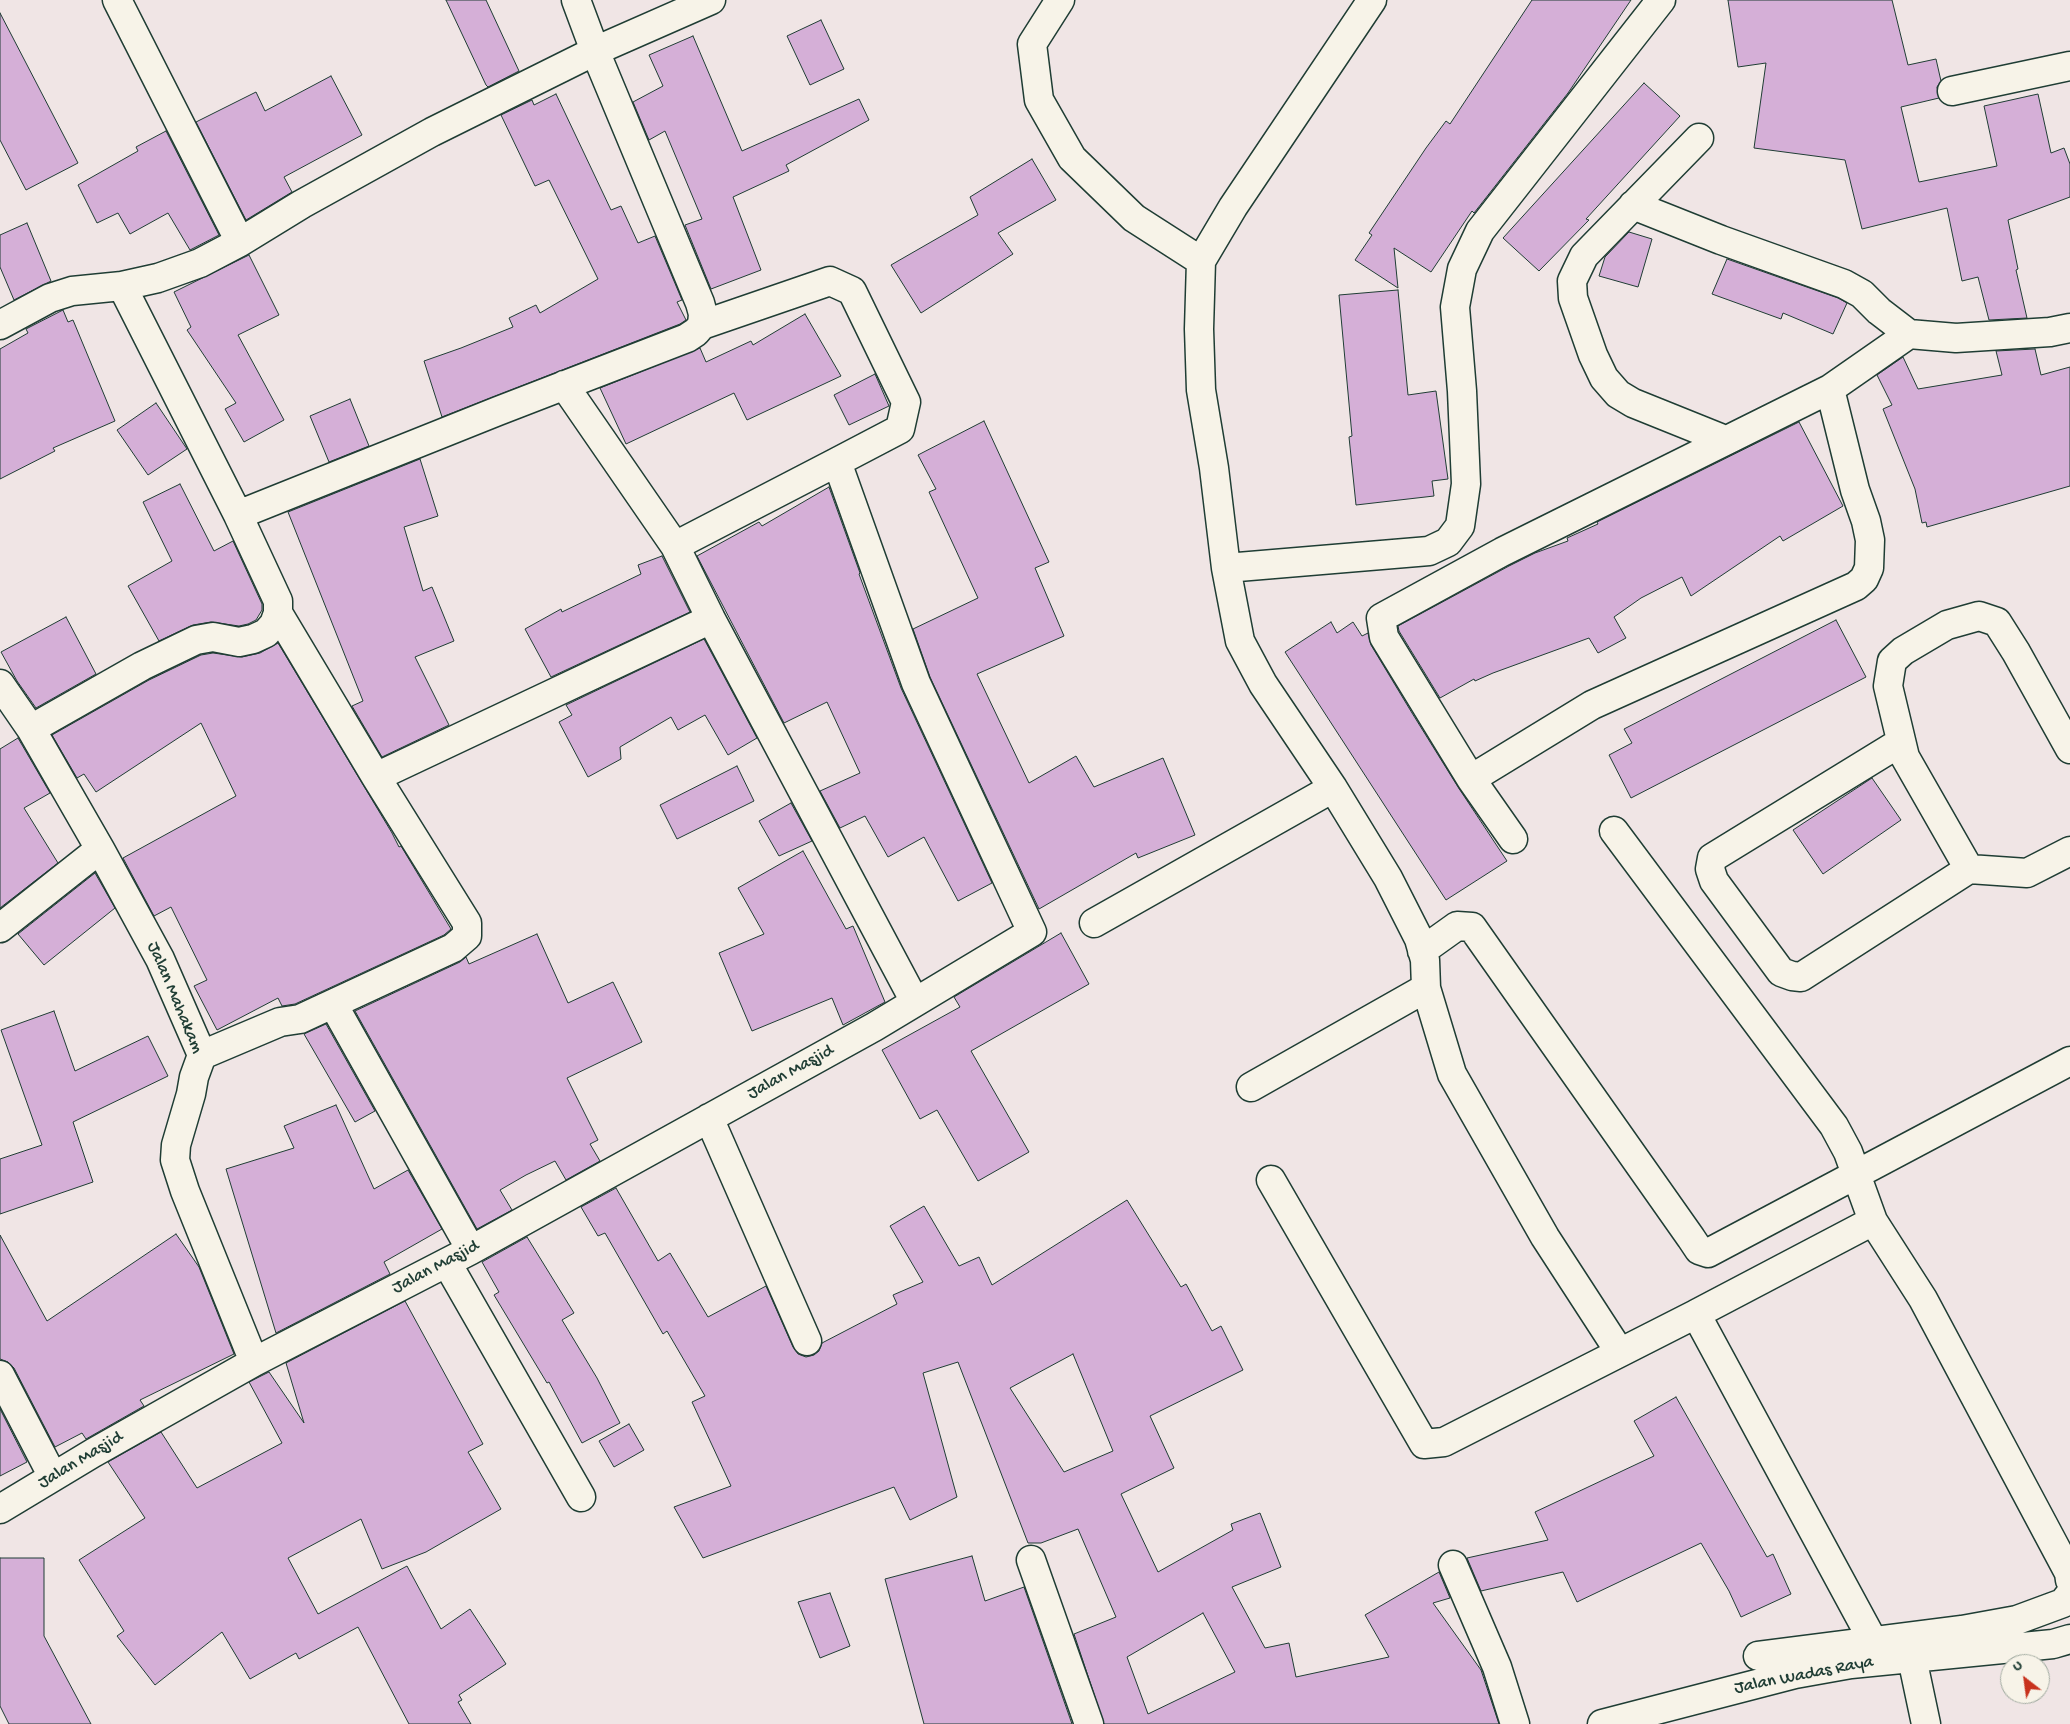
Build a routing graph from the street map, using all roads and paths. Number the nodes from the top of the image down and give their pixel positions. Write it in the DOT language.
graph roads {
  1 [pos="117,0"];
  2 [pos="576,0"];
  3 [pos="711,0"];
  4 [pos="1060,0"];
  5 [pos="1661,0"];
  6 [pos="1369,1"];
  7 [pos="595,52"];
  8 [pos="2070,66"];
  9 [pos="1952,91"];
  10 [pos="1699,138"];
  11 [pos="1634,205"];
  12 [pos="240,242"];
  13 [pos="1201,261"];
  14 [pos="122,286"];
  15 [pos="0,325"];
  16 [pos="702,325"];
  17 [pos="2070,328"];
  18 [pos="1909,334"];
  19 [pos="564,385"];
  20 [pos="1830,389"];
  21 [pos="1725,440"];
  22 [pos="837,462"];
  23 [pos="238,514"];
  24 [pos="675,546"];
  25 [pos="1226,568"];
  26 [pos="278,613"];
  27 [pos="711,619"];
  28 [pos="0,684"];
  29 [pos="31,729"];
  30 [pos="1901,742"];
  31 [pos="2070,750"];
  32 [pos="376,778"];
  33 [pos="1471,779"];
  34 [pos="1333,788"];
  35 [pos="1614,831"];
  36 [pos="1513,839"];
  37 [pos="100,849"];
  38 [pos="2070,850"];
  39 [pos="1969,868"];
  40 [pos="1094,923"];
  41 [pos="0,928"];
  42 [pos="1422,951"];
  43 [pos="1426,988"];
  44 [pos="915,1002"];
  45 [pos="333,1004"];
  46 [pos="202,1055"];
  47 [pos="2070,1061"];
  48 [pos="1251,1086"];
  49 [pos="709,1118"];
  50 [pos="1856,1175"];
  51 [pos="1270,1180"];
  52 [pos="1873,1221"];
  53 [pos="471,1250"];
  54 [pos="447,1263"];
  55 [pos="1696,1314"];
  56 [pos="807,1341"];
  57 [pos="1619,1351"];
  58 [pos="254,1362"];
  59 [pos="0,1375"];
  60 [pos="53,1477"];
  61 [pos="581,1497"];
  62 [pos="0,1509"];
  63 [pos="1031,1560"];
  64 [pos="1453,1565"];
  65 [pos="2070,1580"];
  66 [pos="2070,1594"];
  67 [pos="2070,1639"];
  68 [pos="1873,1641"];
  69 [pos="1758,1656"];
  70 [pos="1912,1658"];
  71 [pos="1089,1724"];
  72 [pos="1515,1724"];
  73 [pos="1602,1724"];
  74 [pos="1926,1724"];
  1 -- 12 [label="street"];
  2 -- 7 [label="street"];
  3 -- 7 [label="street"];
  4 -- 13 [label="street"];
  5 -- 25 [label="street"];
  6 -- 13 [label="street"];
  7 -- 12 [label="street"];
  7 -- 16 [label="street"];
  8 -- 9 [label="street"];
  10 -- 11 [label="street"];
  11 -- 18 [label="street"];
  11 -- 21 [label="street"];
  12 -- 14 [label="street"];
  13 -- 25 [label="street"];
  14 -- 15 [label="street"];
  14 -- 23 [label="street"];
  16 -- 19 [label="street"];
  16 -- 22 [label="street"];
  17 -- 18 [label="street"];
  18 -- 20 [label="street"];
  19 -- 23 [label="street"];
  19 -- 24 [label="street"];
  20 -- 21 [label="street"];
  20 -- 33 [label="street"];
  21 -- 33 [label="street"];
  22 -- 24 [label="street"];
  22 -- 44 [label="street, Jalan Masjid"];
  23 -- 26 [label="street"];
  24 -- 27 [label="street"];
  25 -- 34 [label="street"];
  26 -- 29 [label="street"];
  26 -- 32 [label="street"];
  27 -- 32 [label="street"];
  27 -- 44 [label="street"];
  28 -- 29 [label="street, Jalan Mahakam"];
  29 -- 37 [label="street, Jalan Mahakam"];
  30 -- 31 [label="street"];
  30 -- 39 [label="street"];
  30 -- 39 [label="street"];
  32 -- 45 [label="street"];
  33 -- 36 [label="street"];
  34 -- 40 [label="street"];
  34 -- 42 [label="street"];
  35 -- 50 [label="street"];
  37 -- 41 [label="street"];
  37 -- 46 [label="street, Jalan Mahakam"];
  38 -- 39 [label="street"];
  42 -- 43 [label="street"];
  42 -- 50 [label="street"];
  43 -- 48 [label="street"];
  43 -- 57 [label="street"];
  44 -- 49 [label="street, Jalan Masjid"];
  45 -- 46 [label="street"];
  45 -- 53 [label="street"];
  46 -- 58 [label="street, Jalan Mahakam"];
  47 -- 50 [label="street"];
  49 -- 53 [label="street, Jalan Masjid"];
  49 -- 56 [label="street"];
  50 -- 52 [label="street"];
  51 -- 57 [label="street"];
  52 -- 55 [label="street"];
  52 -- 65 [label="street"];
  53 -- 54 [label="street, Jalan Masjid"];
  54 -- 58 [label="street, Jalan Masjid"];
  54 -- 61 [label="street"];
  55 -- 57 [label="street"];
  55 -- 68 [label="street"];
  58 -- 60 [label="street, Jalan Masjid"];
  59 -- 60 [label="street"];
  60 -- 62 [label="street, Jalan Masjid"];
  63 -- 71 [label="street"];
  64 -- 72 [label="street"];
  66 -- 68 [label="street"];
  67 -- 70 [label="street, Jalan Wadas Raya"];
  68 -- 69 [label="street"];
  70 -- 73 [label="street, Jalan Wadas Raya"];
  70 -- 74 [label="street"];
}
